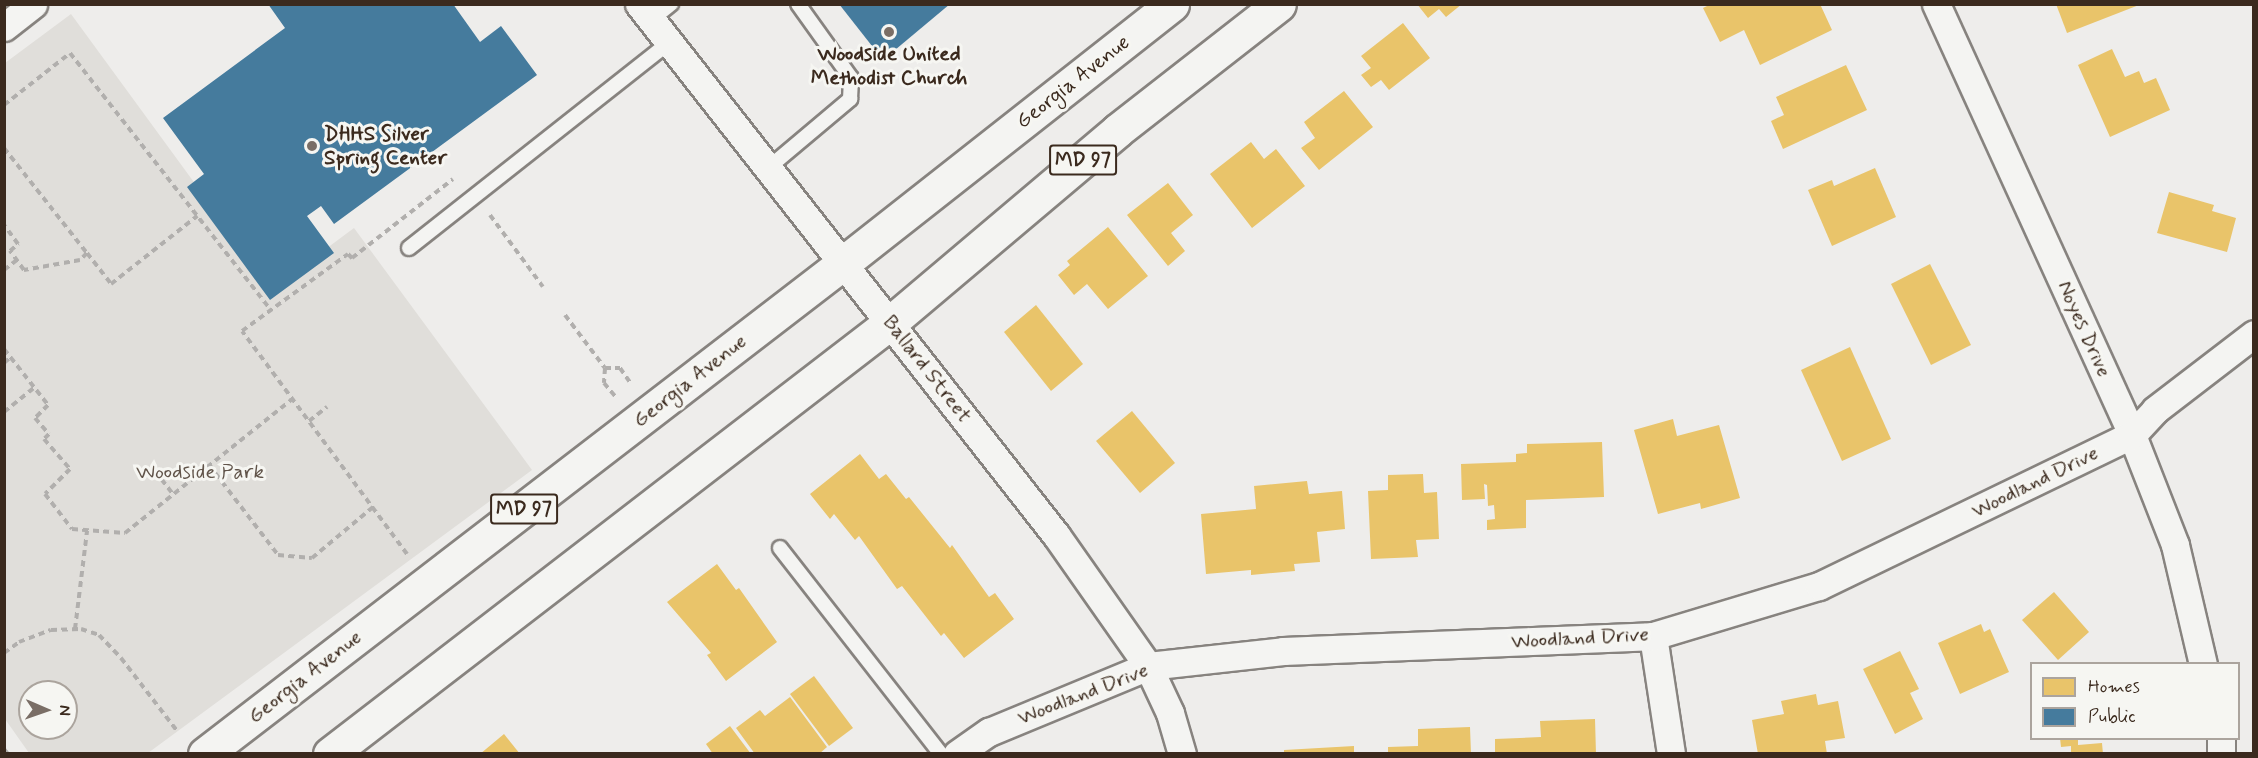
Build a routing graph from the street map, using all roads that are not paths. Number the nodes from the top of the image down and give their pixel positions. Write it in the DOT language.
graph roads {
  1 [pos="33,4"];
  2 [pos="798,4"];
  3 [pos="1172,4"];
  4 [pos="1279,4"];
  5 [pos="1936,4"];
  6 [pos="654,10"];
  7 [pos="4,27"];
  8 [pos="669,43"];
  9 [pos="767,169"];
  10 [pos="409,248"];
  11 [pos="842,264"];
  12 [pos="891,322"];
  13 [pos="2253,334"];
  14 [pos="2132,435"];
  15 [pos="780,548"];
  16 [pos="1653,636"];
  17 [pos="2203,662"];
  18 [pos="1148,666"];
  19 [pos="206,753"];
  20 [pos="330,753"];
  21 [pos="941,753"];
  22 [pos="957,753"];
  23 [pos="1182,753"];
  24 [pos="1671,753"];
  1 -- 7 [label="street"];
  2 -- 9 [label="lane"];
  3 -- 11 [label="main road, Georgia Avenue / MD 97"];
  4 -- 12 [label="main road, MD 97"];
  5 -- 14 [label="street, Noyes Drive"];
  6 -- 8 [label="street, Ballard Street"];
  8 -- 9 [label="street, Ballard Street"];
  8 -- 10 [label="lane"];
  9 -- 11 [label="street, Ballard Street"];
  11 -- 12 [label="street, Ballard Street"];
  11 -- 19 [label="main road, Georgia Avenue / MD 97"];
  12 -- 18 [label="street, Ballard Street"];
  12 -- 20 [label="main road, MD 97"];
  13 -- 14 [label="street, Woodland Drive"];
  14 -- 16 [label="street, Woodland Drive"];
  14 -- 17 [label="street, Noyes Drive"];
  15 -- 21 [label="lane"];
  16 -- 18 [label="street, Woodland Drive"];
  16 -- 24 [label="street"];
  18 -- 22 [label="street, Woodland Drive"];
  18 -- 23 [label="street, Ballard Street"];
}
